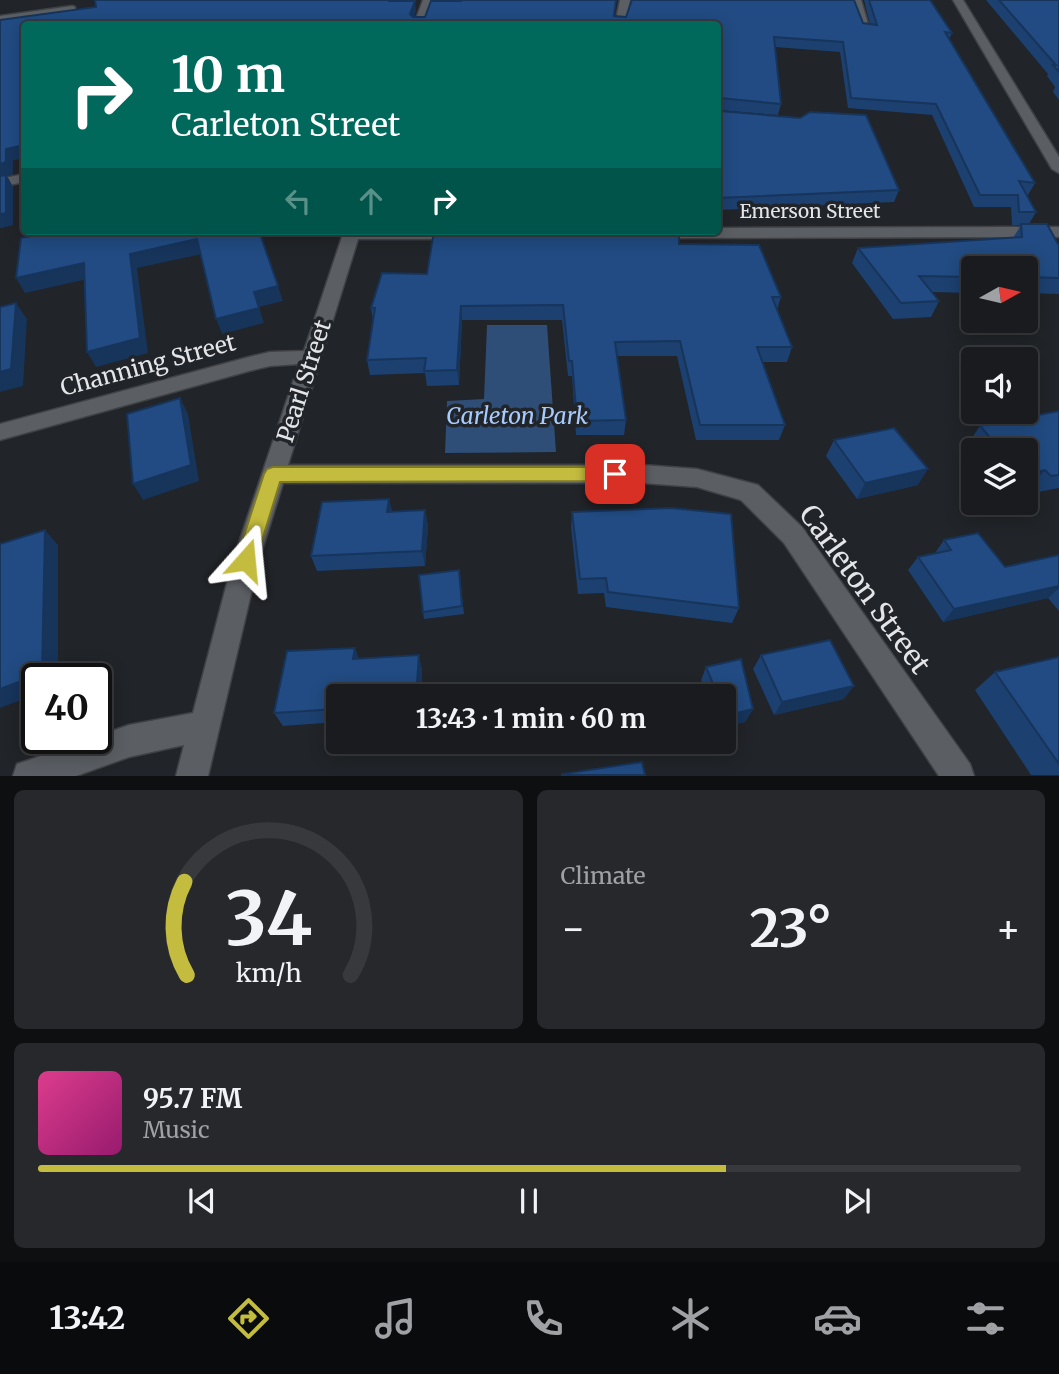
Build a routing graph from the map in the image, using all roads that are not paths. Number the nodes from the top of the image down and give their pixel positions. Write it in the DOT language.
graph roads {
  1 [pos="428,0"];
  2 [pos="625,0"];
  3 [pos="856,0"];
  4 [pos="958,0"];
  5 [pos="0,19"];
  6 [pos="74,21"];
  7 [pos="420,21"];
  8 [pos="621,21"];
  9 [pos="867,32"];
  10 [pos="1059,169"];
  11 [pos="21,179"];
  12 [pos="0,183"];
  13 [pos="1059,232"];
  14 [pos="721,233"];
  15 [pos="351,235"];
  16 [pos="312,357"];
  17 [pos="0,432"];
  18 [pos="273,474"];
  19 [pos="203,726"];
  20 [pos="29,775"];
  21 [pos="192,775"];
  22 [pos="958,775"];
  1 -- 7 [label="street"];
  2 -- 8 [label="street"];
  3 -- 9 [label="street"];
  4 -- 10 [label="street"];
  5 -- 6 [label="street"];
  11 -- 12 [label="street"];
  13 -- 14 [label="street, Emerson Street"];
  15 -- 16 [label="street, Pearl Street"];
  16 -- 17 [label="street, Channing Street"];
  16 -- 18 [label="street, Pearl Street"];
  18 -- 19 [label="street, Pearl Street"];
  18 -- 22 [label="street, Carleton Street"];
  19 -- 20 [label="street"];
  19 -- 21 [label="street, Pearl Street"];
}
